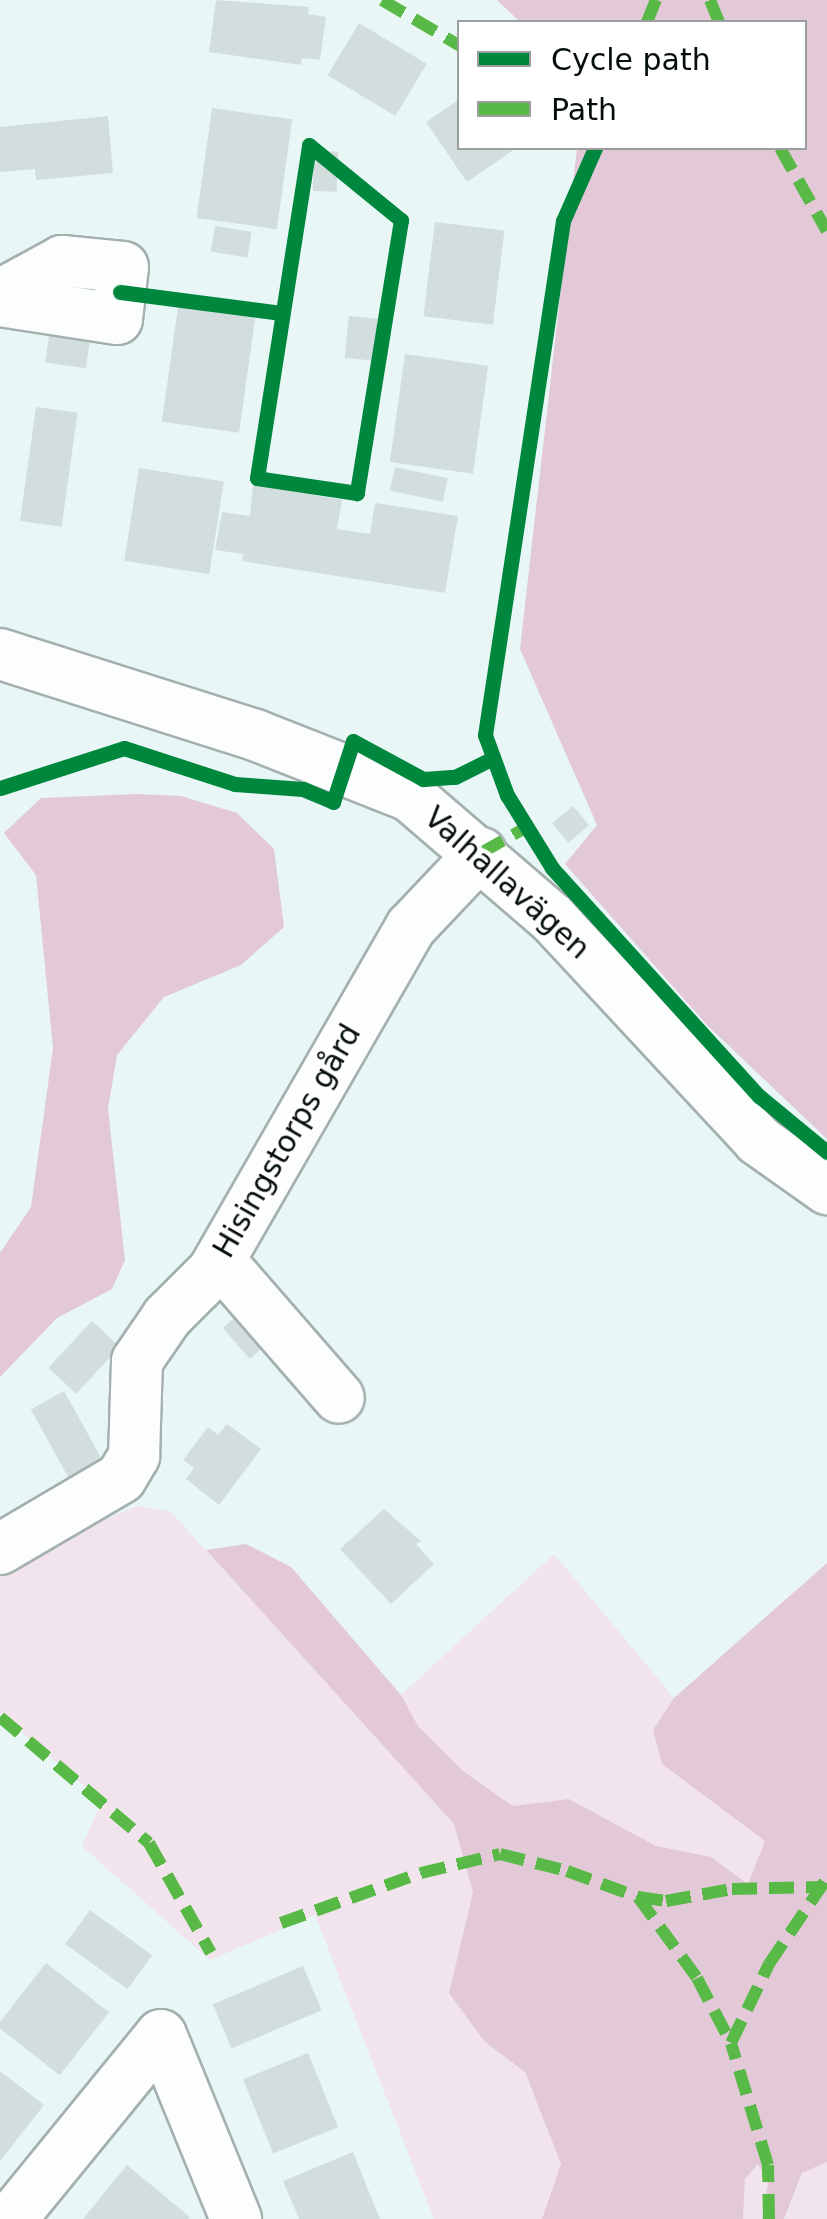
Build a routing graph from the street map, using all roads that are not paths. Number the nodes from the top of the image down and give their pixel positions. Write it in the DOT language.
graph roads {
  1 [pos="0,654"];
  2 [pos="482,852"];
  3 [pos="827,1189"];
  4 [pos="220,1261"];
  5 [pos="339,1398"];
  6 [pos="0,1550"];
  7 [pos="10,2219"];
  8 [pos="236,2219"];
  1 -- 2 [label="street, Valhallavägen"];
  2 -- 3 [label="street, Valhallavägen"];
  2 -- 4 [label="street, Hisingstorps gård"];
  4 -- 5 [label="street"];
  4 -- 6 [label="street, Hisingstorps gård"];
  7 -- 8 [label="street"];
}
